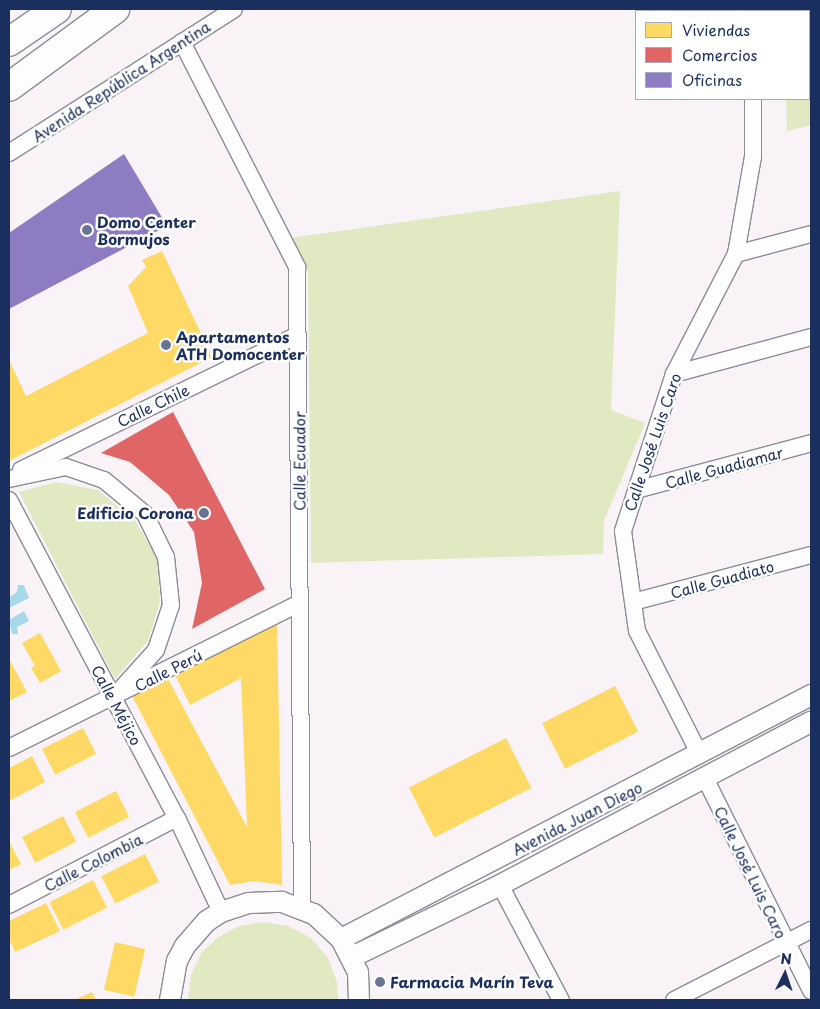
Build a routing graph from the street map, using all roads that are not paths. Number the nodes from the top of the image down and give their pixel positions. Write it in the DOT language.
graph roads {
  1 [pos="57,9"];
  2 [pos="115,9"];
  3 [pos="234,9"];
  4 [pos="9,42"];
  5 [pos="182,42"];
  6 [pos="9,87"];
  7 [pos="753,100"];
  8 [pos="9,154"];
  9 [pos="811,234"];
  10 [pos="736,254"];
  11 [pos="298,335"];
  12 [pos="811,337"];
  13 [pos="674,374"];
  14 [pos="811,443"];
  15 [pos="9,477"];
  16 [pos="636,490"];
  17 [pos="9,500"];
  18 [pos="811,555"];
  19 [pos="633,602"];
  20 [pos="300,603"];
  21 [pos="811,695"];
  22 [pos="113,698"];
  23 [pos="811,722"];
  24 [pos="9,748"];
  25 [pos="700,754"];
  26 [pos="705,778"];
  27 [pos="177,818"];
  28 [pos="500,885"];
  29 [pos="9,905"];
  30 [pos="302,908"];
  31 [pos="221,912"];
  32 [pos="811,930"];
  33 [pos="341,939"];
  34 [pos="786,942"];
  35 [pos="352,957"];
  36 [pos="811,991"];
  37 [pos="693,996"];
  38 [pos="170,1000"];
  39 [pos="358,1000"];
  40 [pos="561,1000"];
  41 [pos="674,1000"];
  1 -- 4 [label="highway"];
  2 -- 6 [label="highway"];
  3 -- 5 [label="street, Avenida República Argentina"];
  5 -- 8 [label="street, Avenida República Argentina"];
  5 -- 11 [label="street, Calle Ecuador"];
  7 -- 10 [label="street, Calle José Luis Caro"];
  9 -- 10 [label="street"];
  10 -- 13 [label="street, Calle José Luis Caro"];
  11 -- 15 [label="street, Calle Chile"];
  11 -- 20 [label="street, Calle Ecuador"];
  12 -- 13 [label="street"];
  13 -- 16 [label="street, Calle José Luis Caro"];
  14 -- 16 [label="street, Calle Guadiamar"];
  15 -- 22 [label="street"];
  16 -- 19 [label="street, Calle José Luis Caro"];
  17 -- 22 [label="street, Calle Méjico"];
  18 -- 19 [label="street, Calle Guadiato"];
  19 -- 25 [label="street, Calle José Luis Caro"];
  20 -- 22 [label="street, Calle Perú"];
  20 -- 30 [label="street, Calle Ecuador"];
  21 -- 25 [label="street, Avenida Juan Diego"];
  22 -- 24 [label="street, Calle Perú"];
  22 -- 27 [label="street, Calle Méjico"];
  23 -- 26 [label="street, Avenida Juan Diego"];
  25 -- 33 [label="street, Avenida Juan Diego"];
  26 -- 28 [label="street, Avenida Juan Diego"];
  26 -- 34 [label="street, Calle José Luis Caro"];
  27 -- 29 [label="street, Calle Colombia"];
  27 -- 31 [label="street, Calle Méjico"];
  28 -- 35 [label="street, Avenida Juan Diego"];
  28 -- 40 [label="street"];
  30 -- 31 [label="street"];
  30 -- 33 [label="street"];
  31 -- 38 [label="street"];
  32 -- 34 [label="street"];
  33 -- 35 [label="street"];
  34 -- 36 [label="street, Calle José Luis Caro"];
  34 -- 37 [label="street"];
  35 -- 39 [label="street"];
  37 -- 41 [label="street"];
}
